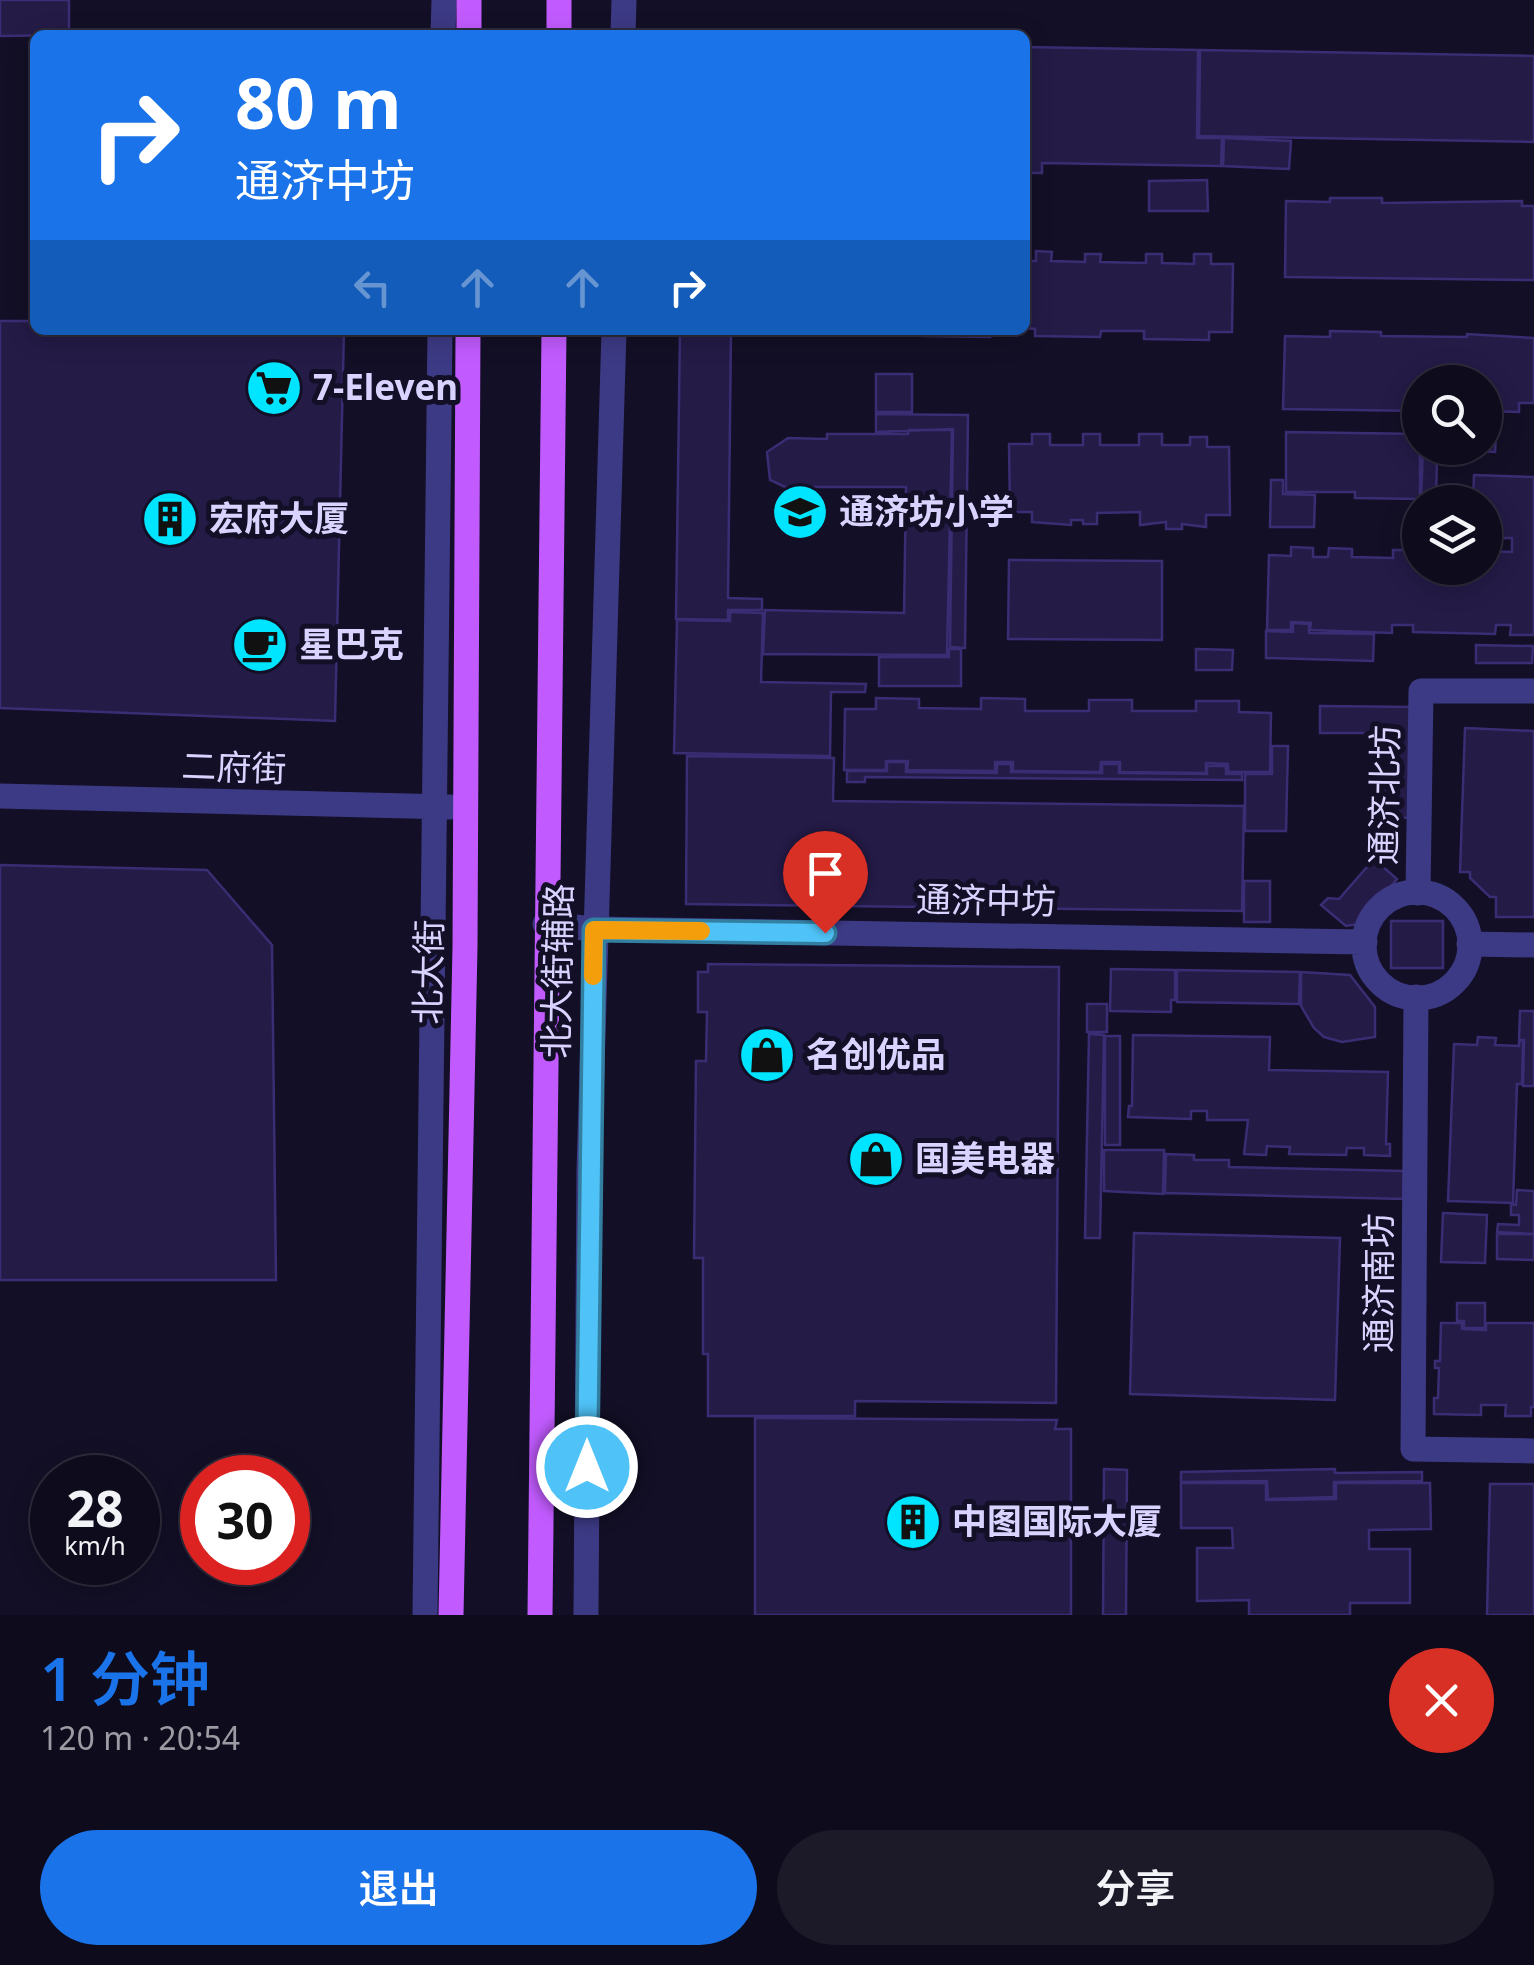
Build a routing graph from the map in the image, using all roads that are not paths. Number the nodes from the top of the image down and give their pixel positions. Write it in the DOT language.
graph roads {
  1 [pos="444,0"];
  2 [pos="469,0"];
  3 [pos="559,0"];
  4 [pos="624,0"];
  5 [pos="443,30"];
  6 [pos="469,30"];
  7 [pos="559,30"];
  8 [pos="623,30"];
  9 [pos="440,335"];
  10 [pos="468,335"];
  11 [pos="554,335"];
  12 [pos="614,335"];
  13 [pos="1534,691"];
  14 [pos="0,796"];
  15 [pos="434,807"];
  16 [pos="465,807"];
  17 [pos="1418,893"];
  18 [pos="546,924"];
  19 [pos="594,930"];
  20 [pos="1365,942"];
  21 [pos="1469,944"];
  22 [pos="1534,946"];
  23 [pos="1416,996"];
  24 [pos="1534,1452"];
  25 [pos="425,1615"];
  26 [pos="452,1615"];
  27 [pos="540,1615"];
  28 [pos="586,1615"];
  1 -- 5 [label="street"];
  2 -- 6 [label="main road"];
  3 -- 7 [label="main road"];
  4 -- 8 [label="street"];
  9 -- 15 [label="street"];
  10 -- 16 [label="main road, 北大街"];
  11 -- 18 [label="main road"];
  12 -- 19 [label="street, 北大街辅路"];
  13 -- 17 [label="street, 通济北坊"];
  14 -- 15 [label="street, 二府街"];
  15 -- 16 [label="street, 二府街"];
  15 -- 25 [label="street"];
  16 -- 26 [label="main road, 北大街"];
  17 -- 20 [label="street"];
  17 -- 21 [label="street"];
  18 -- 19 [label="street, 通济中坊"];
  18 -- 27 [label="main road"];
  19 -- 20 [label="street, 通济中坊"];
  19 -- 28 [label="street, 北大街辅路"];
  20 -- 23 [label="street"];
  21 -- 22 [label="street"];
  21 -- 23 [label="street"];
  23 -- 24 [label="street, 通济南坊"];
}
